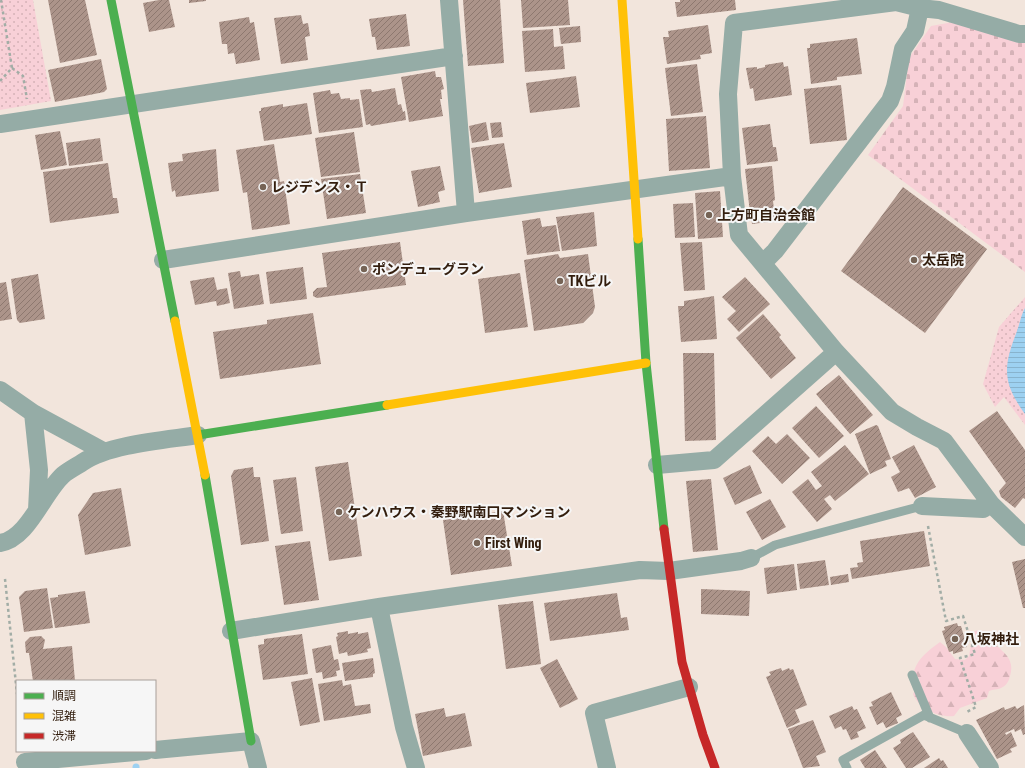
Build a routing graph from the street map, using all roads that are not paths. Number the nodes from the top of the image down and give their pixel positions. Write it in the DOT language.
graph roads {
  1 [pos="111,0"];
  2 [pos="449,0"];
  3 [pos="622,0"];
  4 [pos="920,8"];
  5 [pos="1025,34"];
  6 [pos="454,56"];
  7 [pos="131,104"];
  8 [pos="0,124"];
  9 [pos="732,176"];
  10 [pos="634,189"];
  11 [pos="466,213"];
  12 [pos="163,260"];
  13 [pos="763,263"];
  14 [pos="836,352"];
  15 [pos="646,363"];
  16 [pos="0,390"];
  17 [pos="33,413"];
  18 [pos="198,435"];
  19 [pos="103,451"];
  20 [pos="657,465"];
  21 [pos="991,504"];
  22 [pos="922,506"];
  23 [pos="37,510"];
  24 [pos="1025,537"];
  25 [pos="0,543"];
  26 [pos="751,558"];
  27 [pos="669,571"];
  28 [pos="379,607"];
  29 [pos="231,631"];
  30 [pos="912,675"];
  31 [pos="689,687"];
  32 [pos="930,718"];
  33 [pos="967,733"];
  34 [pos="251,741"];
  35 [pos="156,750"];
  36 [pos="144,752"];
  37 [pos="128,760"];
  38 [pos="24,762"];
  39 [pos="258,768"];
  40 [pos="416,768"];
  41 [pos="607,768"];
  42 [pos="715,768"];
  43 [pos="847,768"];
  44 [pos="990,768"];
  1 -- 7 [label="street"];
  2 -- 6 [label="street"];
  3 -- 10 [label="street"];
  4 -- 5 [label="street"];
  4 -- 9 [label="street"];
  4 -- 13 [label="street"];
  6 -- 7 [label="street"];
  6 -- 11 [label="street"];
  7 -- 8 [label="street"];
  7 -- 12 [label="street"];
  9 -- 10 [label="street"];
  9 -- 13 [label="street"];
  10 -- 11 [label="street"];
  10 -- 15 [label="street"];
  11 -- 12 [label="street"];
  12 -- 18 [label="street"];
  13 -- 14 [label="street"];
  14 -- 20 [label="street"];
  14 -- 21 [label="street"];
  15 -- 18 [label="street"];
  15 -- 20 [label="street"];
  16 -- 17 [label="street"];
  17 -- 19 [label="street"];
  17 -- 23 [label="street"];
  18 -- 19 [label="street"];
  18 -- 29 [label="street"];
  19 -- 23 [label="street"];
  20 -- 27 [label="street"];
  21 -- 22 [label="street"];
  21 -- 24 [label="street"];
  22 -- 26 [label="lane"];
  23 -- 25 [label="street"];
  26 -- 27 [label="street"];
  27 -- 28 [label="street"];
  27 -- 31 [label="street"];
  28 -- 29 [label="street"];
  28 -- 40 [label="street"];
  29 -- 34 [label="street"];
  30 -- 32 [label="lane"];
  31 -- 41 [label="street"];
  31 -- 42 [label="street"];
  32 -- 33 [label="lane"];
  32 -- 43 [label="lane"];
  33 -- 44 [label="street"];
  34 -- 35 [label="street"];
  34 -- 39 [label="street"];
  36 -- 37 [label="street"];
  37 -- 38 [label="street"];
}
